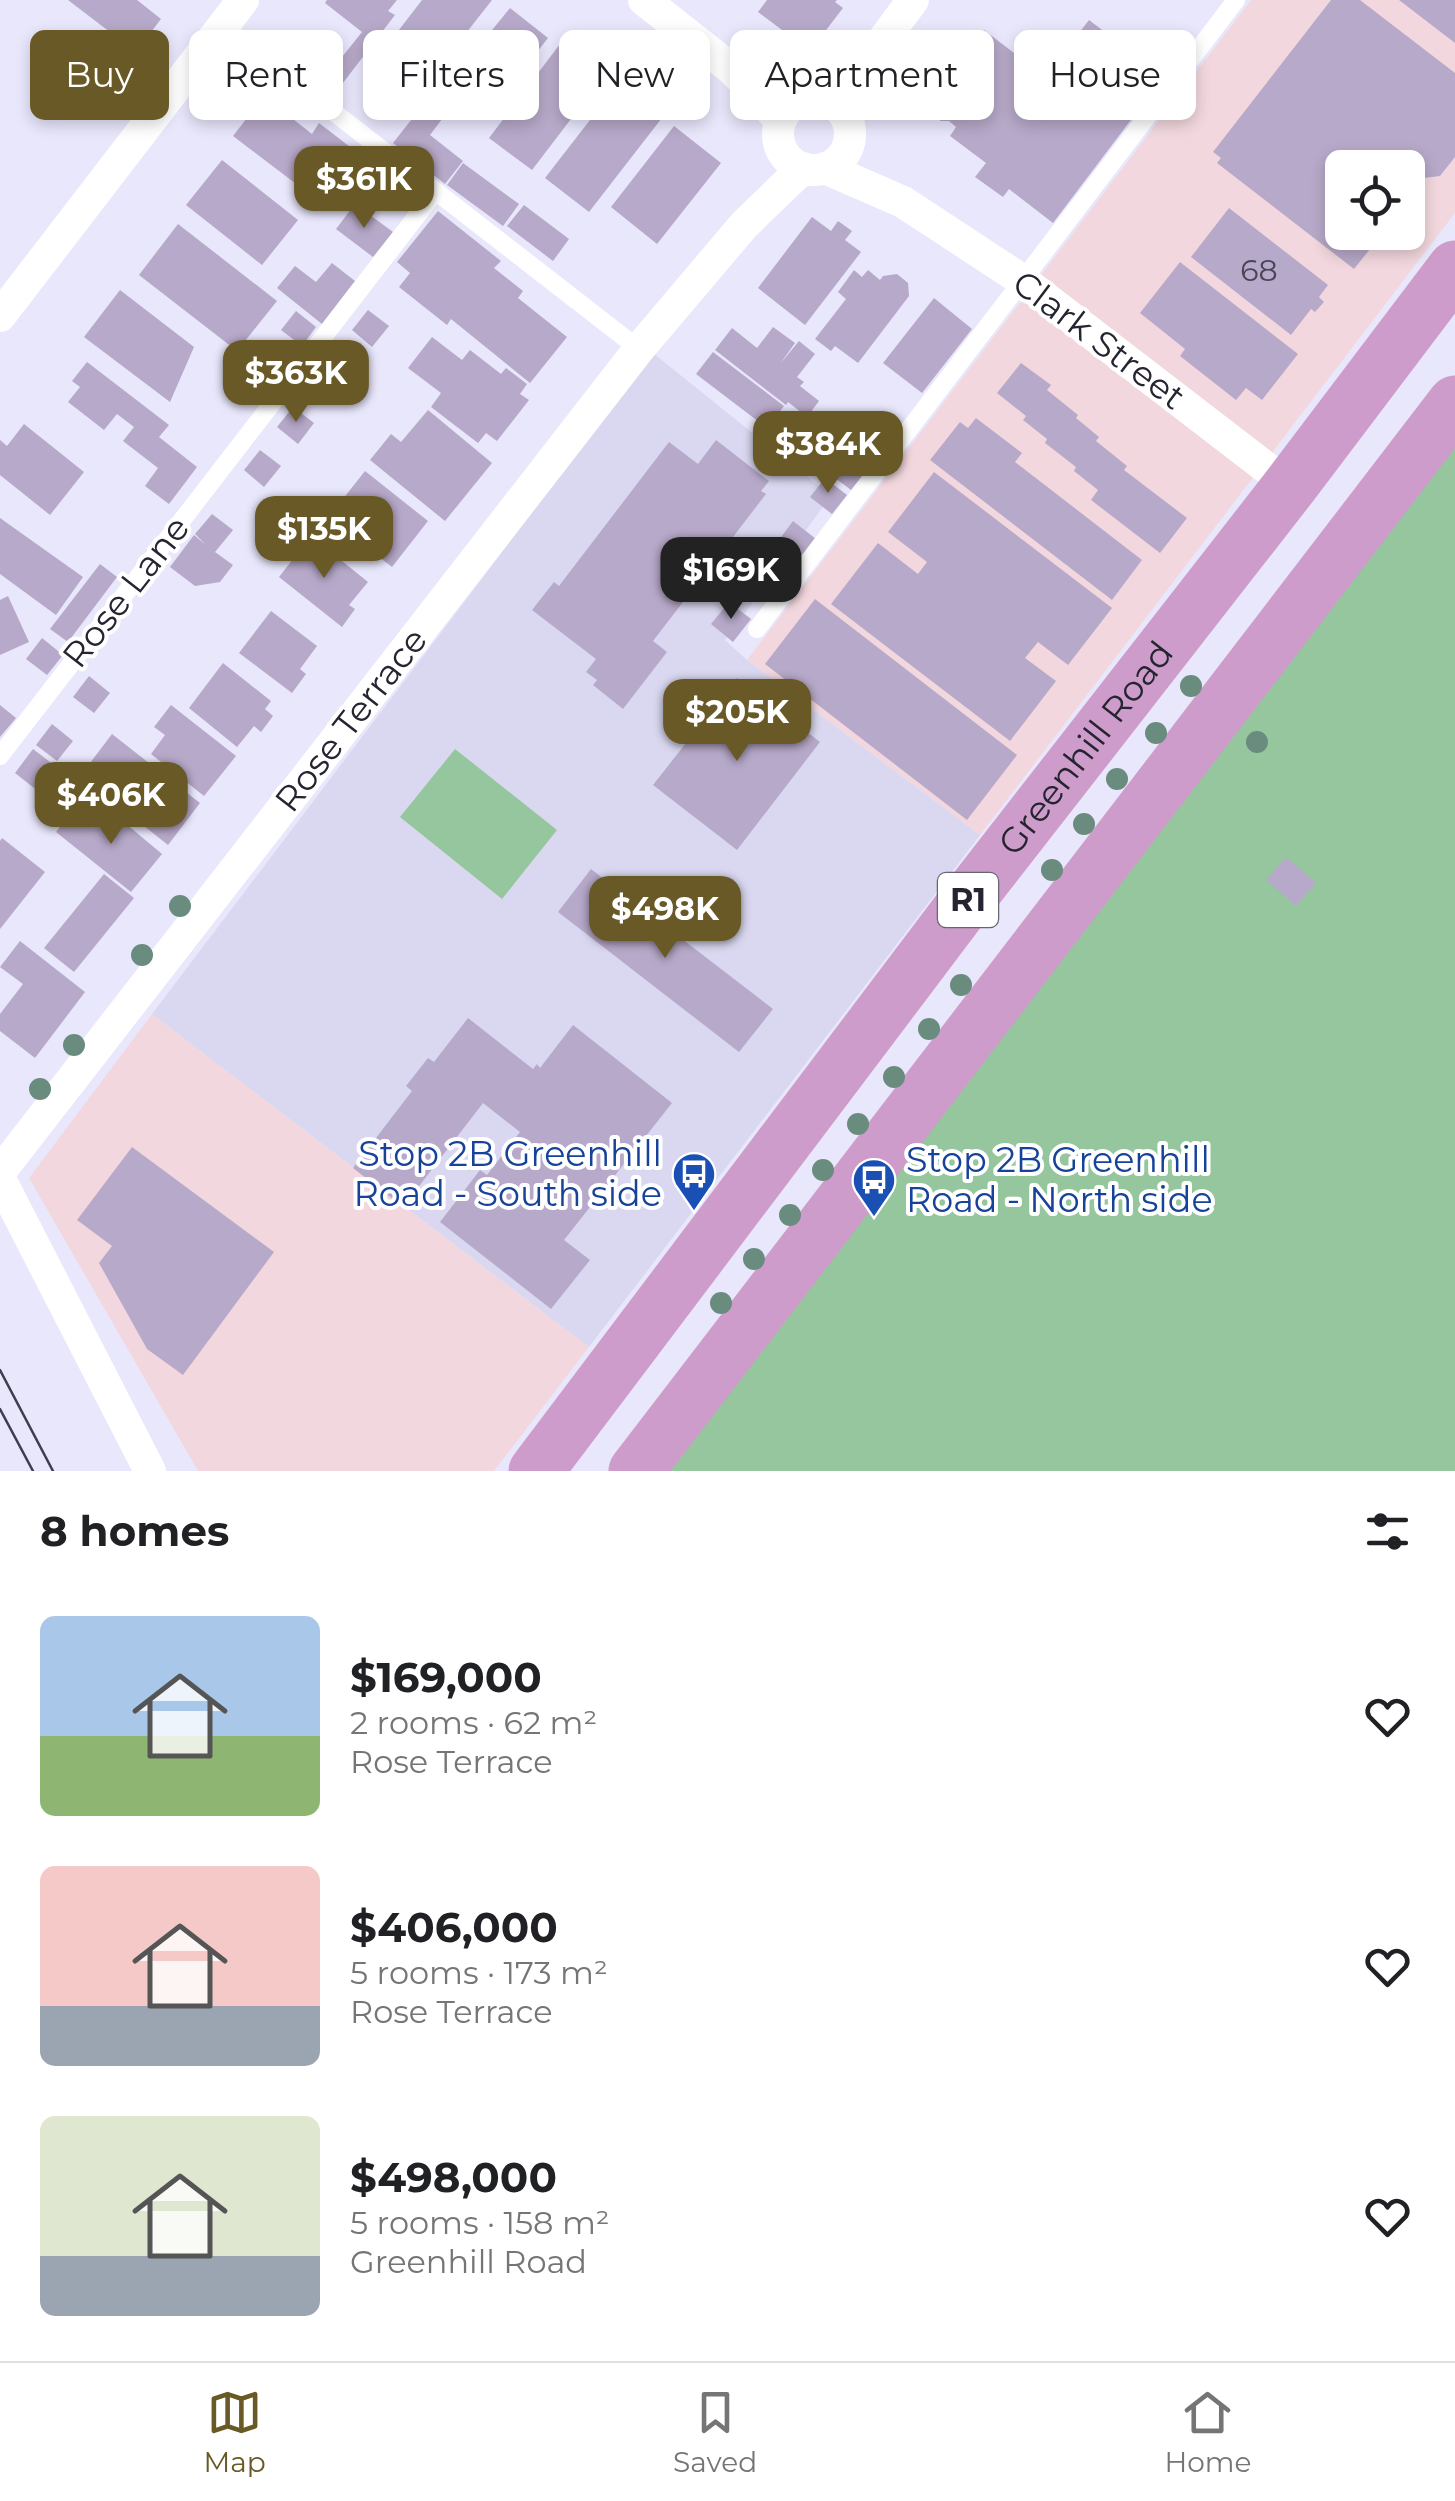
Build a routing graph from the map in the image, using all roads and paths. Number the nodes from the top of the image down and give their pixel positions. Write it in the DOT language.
graph roads {
  1 [pos="644,0"];
  2 [pos="913,0"];
  3 [pos="1236,0"];
  4 [pos="233,13"];
  5 [pos="808,131"];
  6 [pos="436,192"];
  7 [pos="903,202"];
  8 [pos="1455,268"];
  9 [pos="1022,280"];
  10 [pos="0,316"];
  11 [pos="638,349"];
  12 [pos="1455,403"];
  13 [pos="1290,486"];
  14 [pos="758,629"];
  15 [pos="1271,642"];
  16 [pos="0,756"];
  17 [pos="0,1175"];
  18 [pos="150,1471"];
  19 [pos="536,1471"];
  20 [pos="636,1471"];
  1 -- 5 [label="street, Clark Street"];
  2 -- 5 [label="street, Rose Terrace"];
  3 -- 9 [label="lane"];
  4 -- 6 [label="lane"];
  4 -- 10 [label="street"];
  5 -- 7 [label="street, Clark Street"];
  5 -- 7 [label="street, Clark Street"];
  5 -- 11 [label="street, Rose Terrace"];
  6 -- 11 [label="lane"];
  6 -- 16 [label="lane, Rose Lane"];
  7 -- 9 [label="street, Clark Street"];
  8 -- 13 [label="highway, Greenhill Road / R1"];
  9 -- 13 [label="street, Clark Street"];
  9 -- 14 [label="lane"];
  11 -- 17 [label="street, Rose Terrace"];
  12 -- 15 [label="highway, R1"];
  13 -- 15 [label="highway"];
  13 -- 19 [label="highway, Greenhill Road / R1"];
  15 -- 20 [label="highway, R1"];
  17 -- 18 [label="street"];
}
